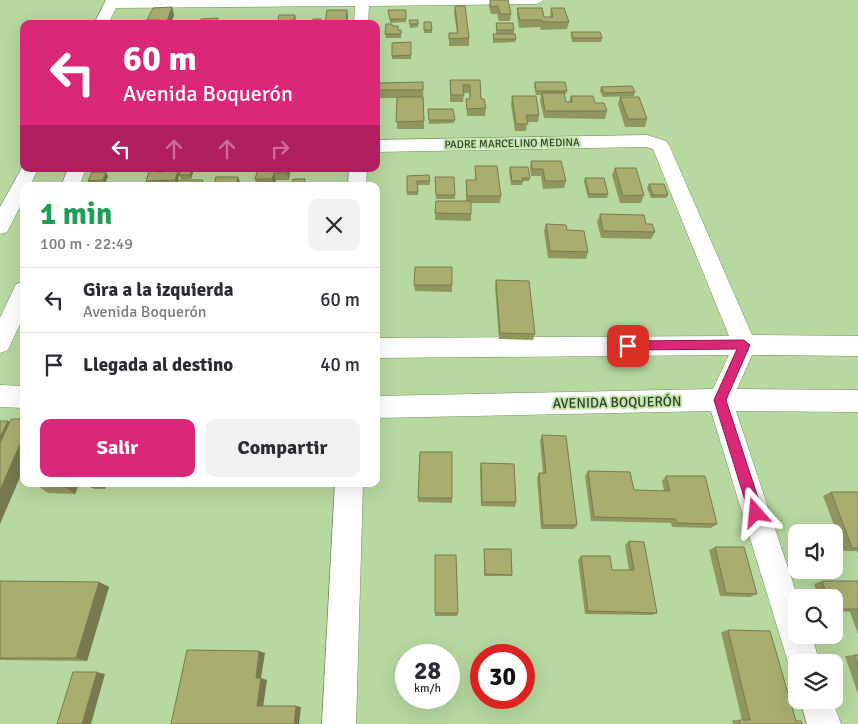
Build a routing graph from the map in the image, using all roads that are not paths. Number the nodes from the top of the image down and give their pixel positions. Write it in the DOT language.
graph roads {
  1 [pos="537,0"];
  2 [pos="112,2"];
  3 [pos="151,2"];
  4 [pos="362,2"];
  5 [pos="145,17"];
  6 [pos="103,20"];
  7 [pos="361,20"];
  8 [pos="380,146"];
  9 [pos="20,187"];
  10 [pos="0,228"];
  11 [pos="20,302"];
  12 [pos="6,342"];
  13 [pos="744,345"];
  14 [pos="858,346"];
  15 [pos="380,348"];
  16 [pos="0,396"];
  17 [pos="20,397"];
  18 [pos="720,400"];
  19 [pos="858,401"];
  20 [pos="380,408"];
  21 [pos="349,487"];
  22 [pos="801,654"];
  23 [pos="819,709"];
  24 [pos="339,724"];
  25 [pos="824,724"];
  1 -- 4 [label="street"];
  2 -- 3 [label="street"];
  2 -- 6 [label="street"];
  3 -- 4 [label="street"];
  3 -- 5 [label="street"];
  4 -- 7 [label="street"];
  8 -- 13 [label="street, PADRE MARCELINO MEDINA"];
  9 -- 10 [label="street"];
  11 -- 12 [label="street"];
  13 -- 14 [label="street"];
  13 -- 15 [label="street"];
  13 -- 18 [label="street"];
  16 -- 17 [label="street"];
  18 -- 19 [label="street, AVENIDA BOQUERÓN"];
  18 -- 20 [label="street, AVENIDA BOQUERÓN"];
  18 -- 22 [label="street"];
  21 -- 24 [label="street"];
  23 -- 25 [label="street"];
}
